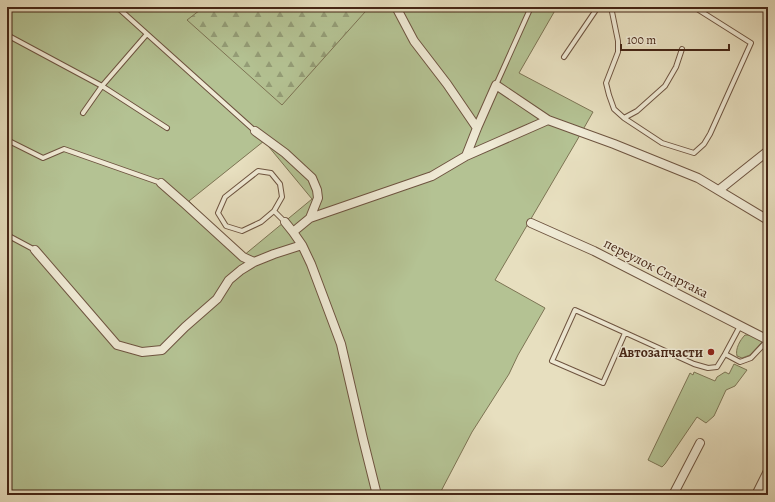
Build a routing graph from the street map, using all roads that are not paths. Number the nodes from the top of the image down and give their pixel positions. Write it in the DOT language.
graph roads {
  1 [pos="117,7"];
  2 [pos="396,7"];
  3 [pos="531,7"];
  4 [pos="598,7"];
  5 [pos="612,7"];
  6 [pos="694,7"];
  7 [pos="7,34"];
  8 [pos="147,34"];
  9 [pos="682,49"];
  10 [pos="564,57"];
  11 [pos="496,85"];
  12 [pos="102,86"];
  13 [pos="83,113"];
  14 [pos="624,118"];
  15 [pos="548,120"];
  16 [pos="167,128"];
  17 [pos="477,128"];
  18 [pos="255,131"];
  19 [pos="7,140"];
  20 [pos="768,151"];
  21 [pos="466,156"];
  22 [pos="161,183"];
  23 [pos="719,190"];
  24 [pos="274,211"];
  25 [pos="310,218"];
  26 [pos="768,220"];
  27 [pos="285,222"];
  28 [pos="531,223"];
  29 [pos="293,232"];
  30 [pos="7,235"];
  31 [pos="302,245"];
  32 [pos="35,250"];
  33 [pos="254,262"];
  34 [pos="740,325"];
  35 [pos="625,333"];
  36 [pos="768,340"];
  37 [pos="725,354"];
  38 [pos="700,443"];
  39 [pos="768,471"];
  40 [pos="376,495"];
  41 [pos="673,495"];
  42 [pos="756,495"];
  1 -- 8 [label="lane"];
  2 -- 17 [label="street"];
  3 -- 11 [label="lane"];
  4 -- 10 [label="lane"];
  5 -- 14 [label="lane"];
  6 -- 14 [label="lane"];
  7 -- 12 [label="lane"];
  8 -- 12 [label="lane"];
  8 -- 18 [label="lane"];
  9 -- 14 [label="lane"];
  11 -- 15 [label="street"];
  11 -- 17 [label="street"];
  12 -- 13 [label="lane"];
  12 -- 16 [label="lane"];
  15 -- 21 [label="street"];
  15 -- 23 [label="street"];
  17 -- 21 [label="street"];
  18 -- 25 [label="street"];
  19 -- 22 [label="lane"];
  20 -- 23 [label="street"];
  21 -- 25 [label="street"];
  22 -- 33 [label="street"];
  23 -- 26 [label="street"];
  24 -- 24 [label="lane"];
  24 -- 27 [label="lane"];
  25 -- 29 [label="street"];
  27 -- 29 [label="street"];
  28 -- 34 [label="street, переулок Спартака"];
  29 -- 31 [label="street"];
  30 -- 32 [label="lane"];
  31 -- 33 [label="street"];
  31 -- 40 [label="street"];
  32 -- 33 [label="street"];
  34 -- 36 [label="street, переулок Спартака"];
  34 -- 37 [label="lane"];
  35 -- 35 [label="lane"];
  35 -- 37 [label="lane"];
  36 -- 37 [label="lane"];
  38 -- 41 [label="street"];
  39 -- 42 [label="street"];
}
